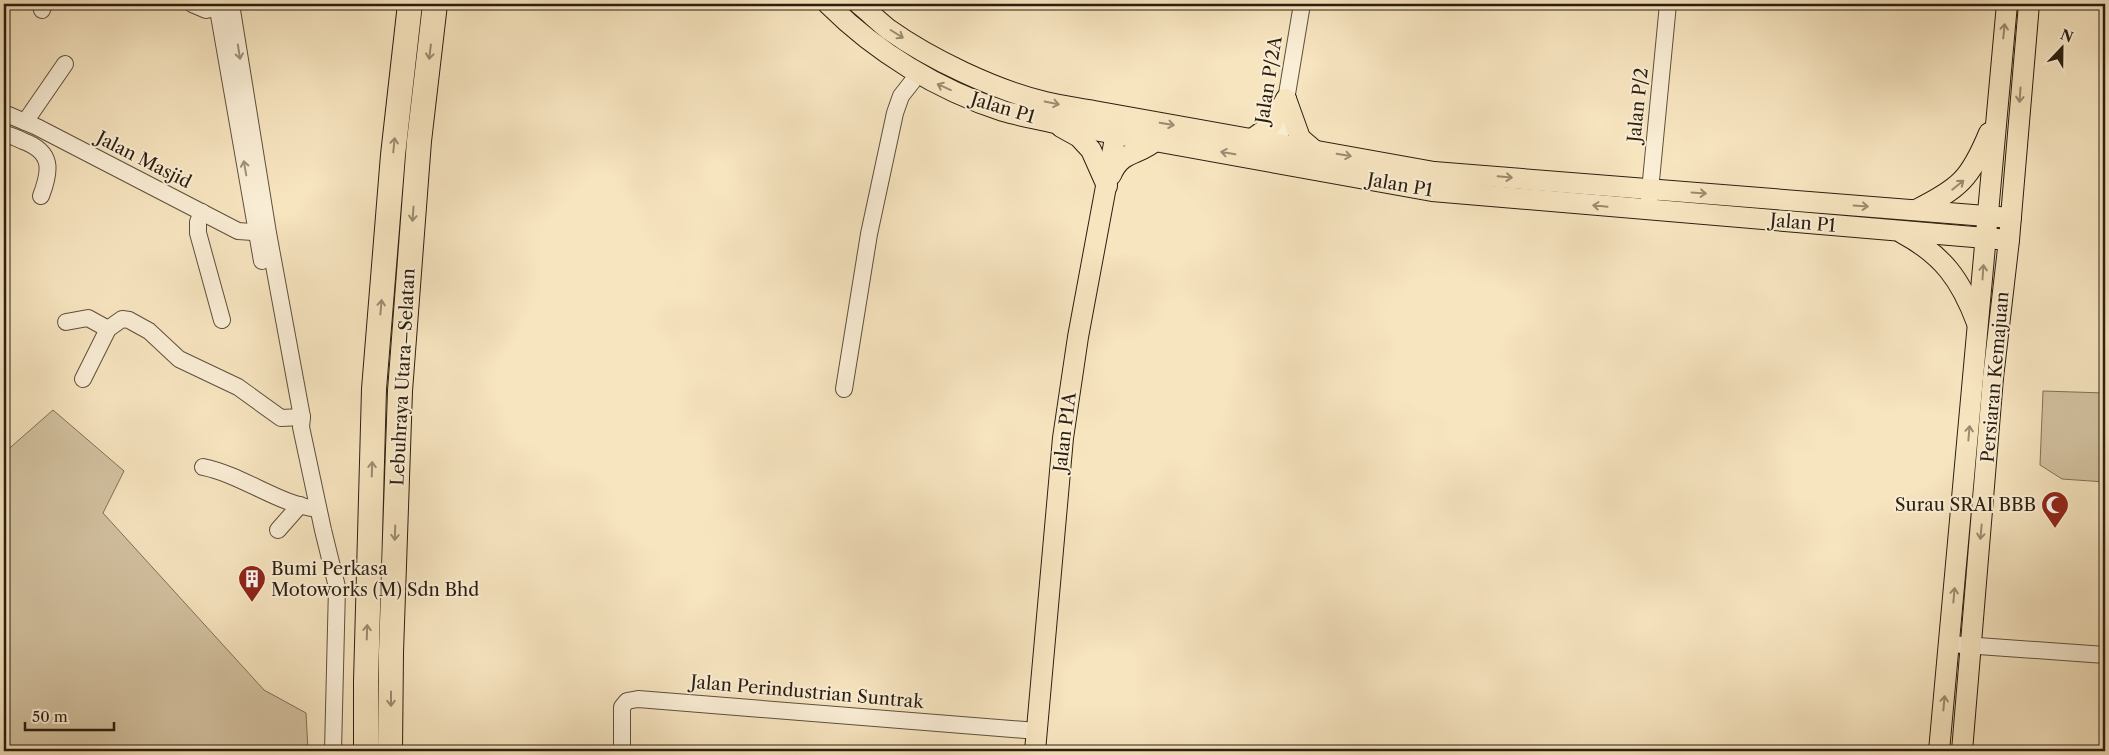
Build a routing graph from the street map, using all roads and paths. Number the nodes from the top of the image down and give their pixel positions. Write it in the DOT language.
graph roads {
  1 [pos="192,4"];
  2 [pos="410,4"];
  3 [pos="435,4"];
  4 [pos="828,4"];
  5 [pos="859,4"];
  6 [pos="1302,4"];
  7 [pos="1668,4"];
  8 [pos="2007,4"];
  9 [pos="2029,4"];
  10 [pos="224,5"];
  11 [pos="66,64"];
  12 [pos="919,73"];
  13 [pos="1286,99"];
  14 [pos="4,113"];
  15 [pos="1996,115"];
  16 [pos="25,122"];
  17 [pos="1055,122"];
  18 [pos="1118,124"];
  19 [pos="4,134"];
  20 [pos="1252,139"];
  21 [pos="1156,140"];
  22 [pos="1314,150"];
  23 [pos="1278,153"];
  24 [pos="1107,186"];
  25 [pos="1650,189"];
  26 [pos="41,196"];
  27 [pos="1648,210"];
  28 [pos="1916,210"];
  29 [pos="202,212"];
  30 [pos="1988,216"];
  31 [pos="2010,218"];
  32 [pos="1896,231"];
  33 [pos="262,234"];
  34 [pos="1986,238"];
  35 [pos="2008,240"];
  36 [pos="222,320"];
  37 [pos="66,322"];
  38 [pos="1979,327"];
  39 [pos="108,329"];
  40 [pos="83,379"];
  41 [pos="844,389"];
  42 [pos="299,421"];
  43 [pos="203,467"];
  44 [pos="300,506"];
  45 [pos="318,508"];
  46 [pos="278,530"];
  47 [pos="1950,644"];
  48 [pos="1972,644"];
  49 [pos="2105,655"];
  50 [pos="1037,731"];
  51 [pos="333,751"];
  52 [pos="366,751"];
  53 [pos="390,751"];
  54 [pos="622,751"];
  55 [pos="1035,751"];
  56 [pos="1940,751"];
  57 [pos="1962,751"];
  1 -- 10 [label="street"];
  52 -- 2 [label="highway, Lebuhraya Utara–Selatan, one-way"];
  3 -- 53 [label="highway, Lebuhraya Utara–Selatan, one-way"];
  4 -- 12 [label="main road, Jalan P1"];
  5 -- 18 [label="main road, Jalan P1, one-way"];
  6 -- 13 [label="street, Jalan P/2A"];
  7 -- 25 [label="street, Jalan P/2"];
  15 -- 8 [label="main road, Persiaran Kemajuan, one-way"];
  9 -- 31 [label="main road, Persiaran Kemajuan, one-way"];
  10 -- 33 [label="street"];
  11 -- 16 [label="street"];
  17 -- 12 [label="main road, Jalan P1, one-way"];
  12 -- 41 [label="street"];
  13 -- 20 [label="main road"];
  13 -- 22 [label="main road"];
  13 -- 23 [label="street, Jalan P/2A"];
  14 -- 16 [label="street, Jalan Masjid"];
  28 -- 15 [label="main road, one-way"];
  15 -- 30 [label="main road, Persiaran Kemajuan"];
  16 -- 29 [label="street, Jalan Masjid"];
  17 -- 18 [label="main road, Jalan P1"];
  17 -- 24 [label="main road"];
  18 -- 20 [label="main road, Jalan P1, one-way"];
  18 -- 21 [label="main road, Jalan P1"];
  18 -- 24 [label="main road, Jalan P1A"];
  19 -- 26 [label="street"];
  20 -- 23 [label="main road, Jalan P1"];
  23 -- 21 [label="main road, Jalan P1, one-way"];
  21 -- 24 [label="main road"];
  22 -- 23 [label="main road, Jalan P1"];
  22 -- 25 [label="main road, Jalan P1, one-way"];
  27 -- 23 [label="main road, Jalan P1, one-way"];
  24 -- 50 [label="main road, Jalan P1A"];
  25 -- 27 [label="street, Jalan P/2"];
  25 -- 28 [label="main road, Jalan P1, one-way"];
  27 -- 32 [label="main road, Jalan P1"];
  28 -- 30 [label="main road, Jalan P1"];
  29 -- 33 [label="street, Jalan Masjid"];
  29 -- 36 [label="street"];
  30 -- 31 [label="main road, Jalan P1"];
  30 -- 34 [label="main road, Persiaran Kemajuan"];
  31 -- 35 [label="main road, Persiaran Kemajuan"];
  32 -- 34 [label="main road, Jalan P1"];
  32 -- 38 [label="main road"];
  33 -- 42 [label="street"];
  34 -- 35 [label="main road, Jalan P1"];
  38 -- 34 [label="main road, Persiaran Kemajuan, one-way"];
  35 -- 48 [label="main road, Persiaran Kemajuan, one-way"];
  37 -- 39 [label="street"];
  47 -- 38 [label="main road, Persiaran Kemajuan, one-way"];
  39 -- 40 [label="street"];
  39 -- 42 [label="street"];
  42 -- 45 [label="street"];
  43 -- 44 [label="street"];
  44 -- 45 [label="street"];
  44 -- 46 [label="street"];
  45 -- 51 [label="street"];
  47 -- 48 [label="street"];
  56 -- 47 [label="main road, Persiaran Kemajuan, one-way"];
  48 -- 49 [label="street"];
  48 -- 57 [label="main road, Persiaran Kemajuan"];
  50 -- 54 [label="street, Jalan Perindustrian Suntrak"];
  50 -- 55 [label="main road, Jalan P1A"];
}
